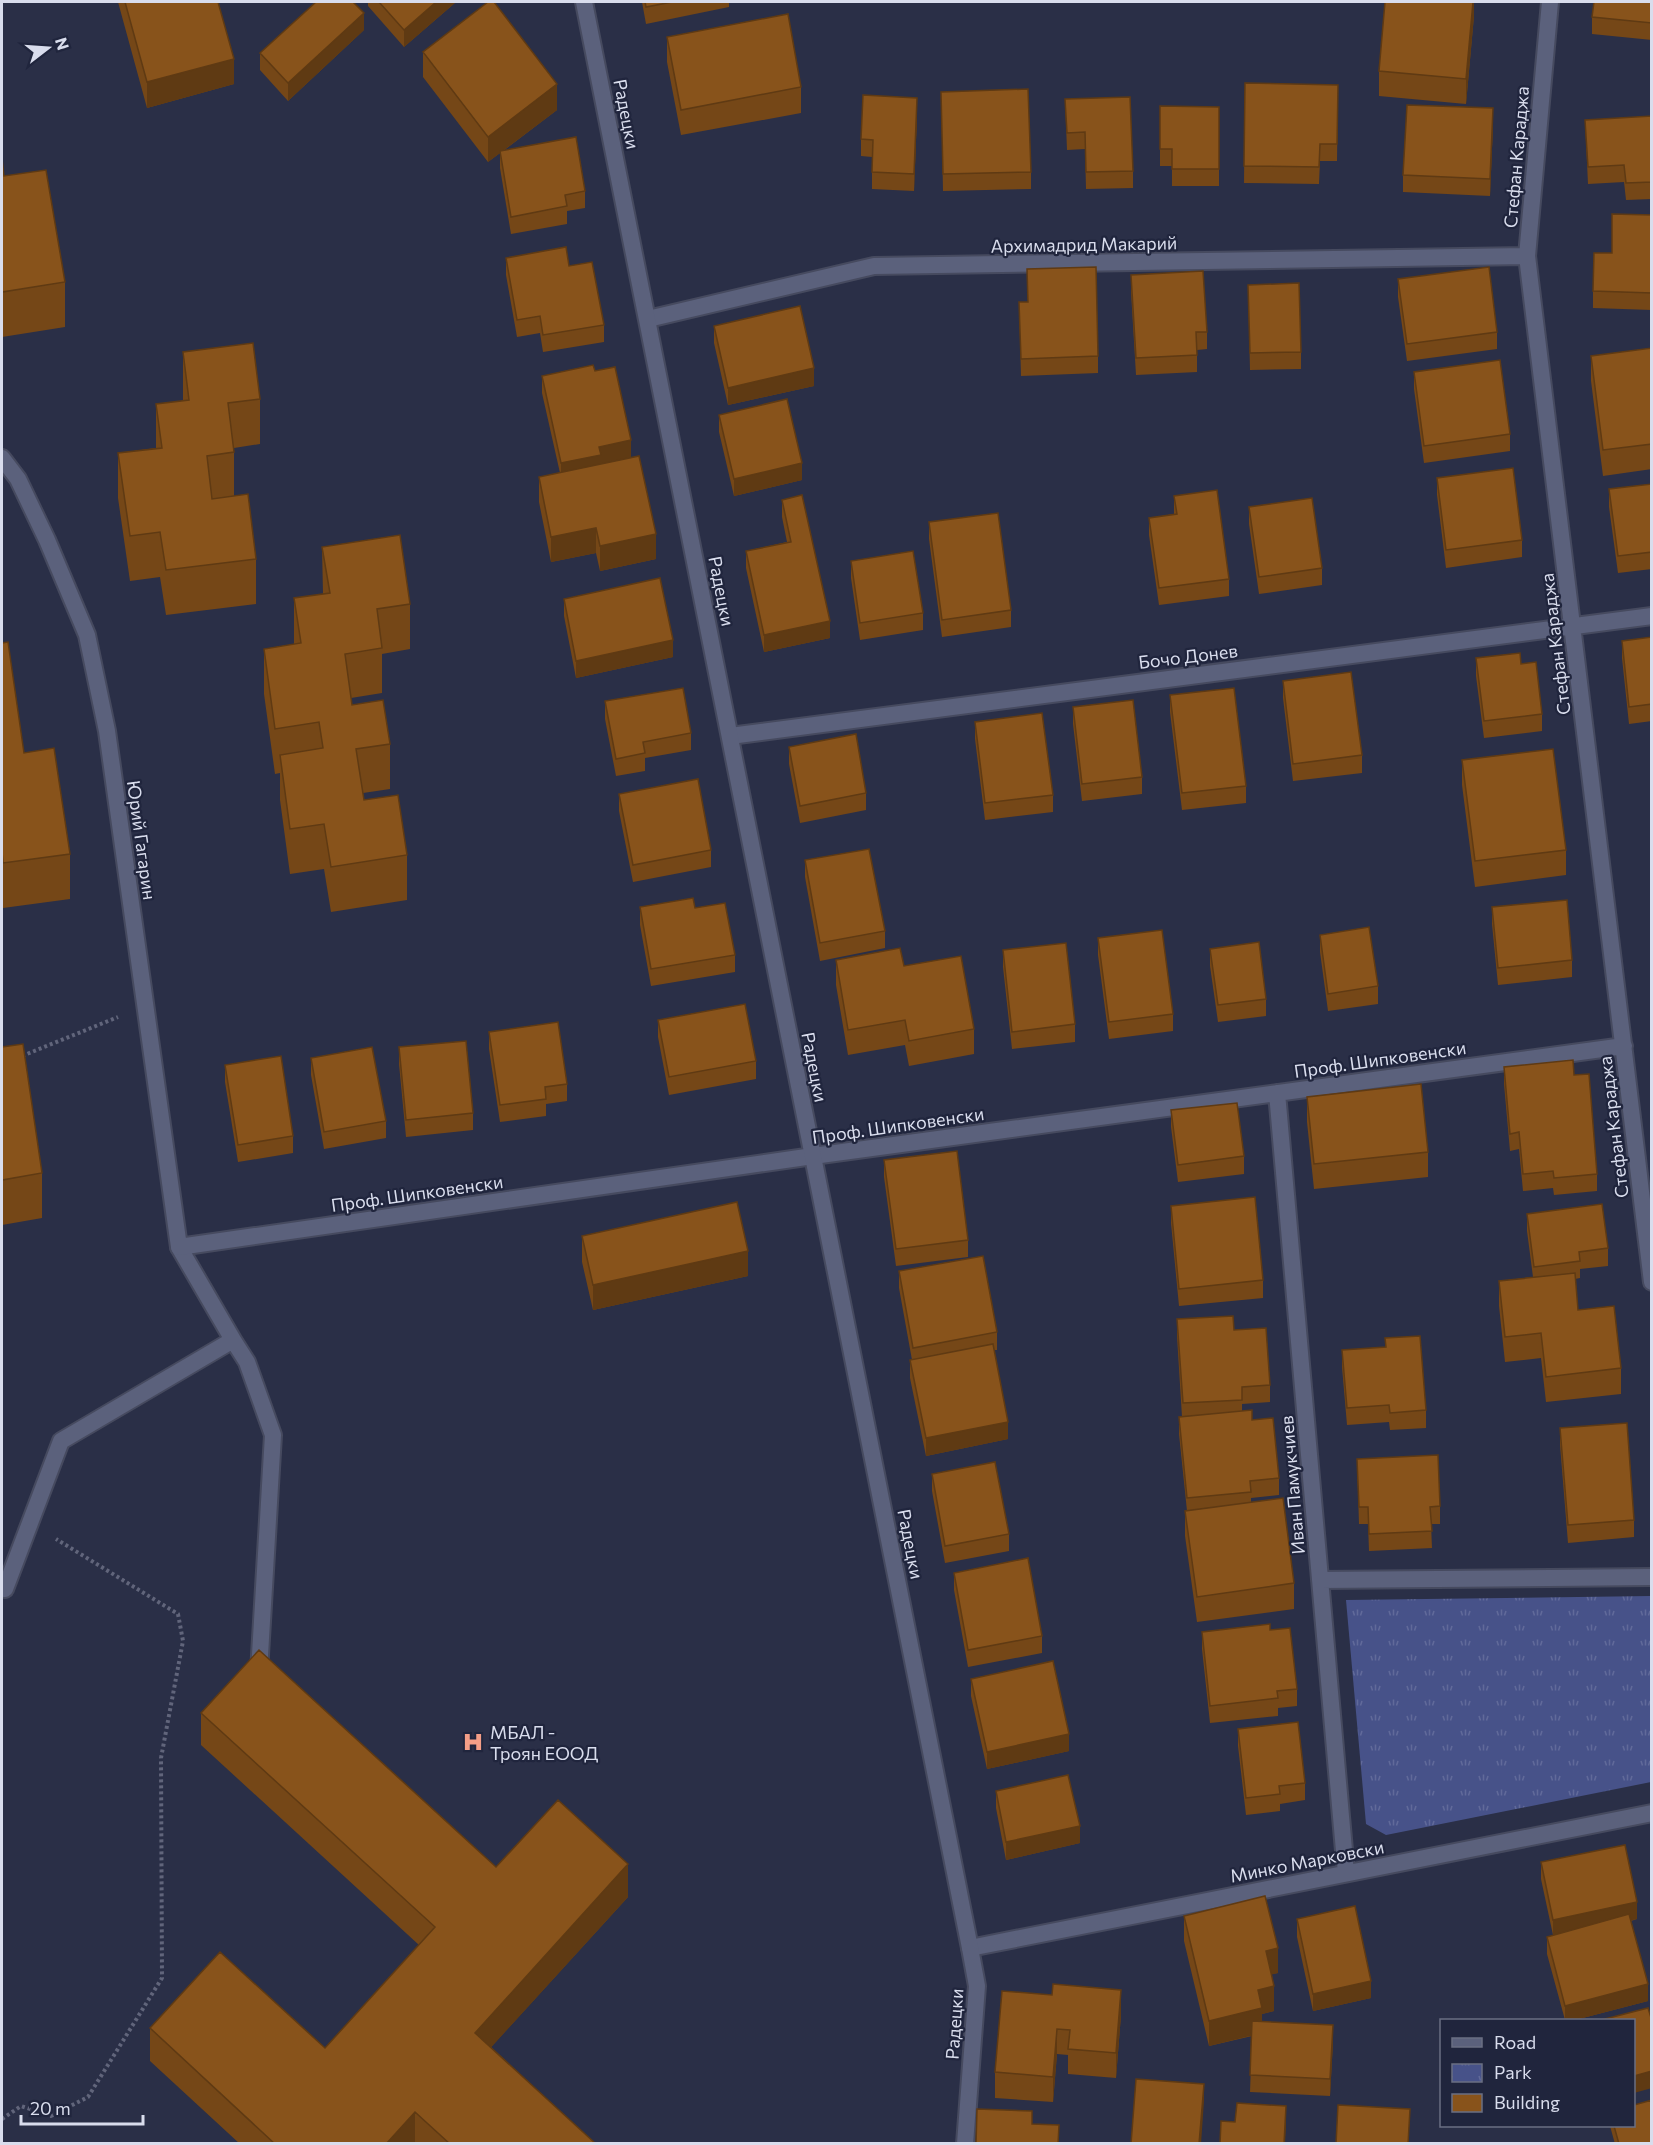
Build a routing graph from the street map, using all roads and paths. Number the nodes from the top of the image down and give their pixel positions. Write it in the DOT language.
graph roads {
  1 [pos="584,2"];
  2 [pos="1550,2"];
  3 [pos="1527,256"];
  4 [pos="648,319"];
  5 [pos="2,458"];
  6 [pos="1652,616"];
  7 [pos="1573,626"];
  8 [pos="730,736"];
  9 [pos="145,1005"];
  10 [pos="1623,1046"];
  11 [pos="13,1059"];
  12 [pos="1277,1093"];
  13 [pos="813,1156"];
  14 [pos="179,1246"];
  15 [pos="1652,1281"];
  16 [pos="233,1340"];
  17 [pos="28,1526"];
  18 [pos="1652,1576"];
  19 [pos="1320,1580"];
  20 [pos="5,1589"];
  21 [pos="259,1682"];
  22 [pos="1652,1813"];
  23 [pos="1346,1873"];
  24 [pos="970,1948"];
  25 [pos="2,2118"];
  26 [pos="965,2144"];
  1 -- 4 [label="street, Радецки"];
  2 -- 3 [label="street, Стефан Караджа"];
  3 -- 4 [label="street, Архимадрид Макарий"];
  3 -- 7 [label="street, Стефан Караджа"];
  4 -- 8 [label="street, Радецки"];
  5 -- 9 [label="street, Юрий Гагарин"];
  6 -- 7 [label="street, Бочо Донев"];
  7 -- 8 [label="street, Бочо Донев"];
  7 -- 10 [label="street, Стефан Караджа"];
  8 -- 13 [label="street, Радецки"];
  9 -- 11 [label="path"];
  9 -- 14 [label="street, Юрий Гагарин"];
  10 -- 12 [label="street, Проф. Шипковенски"];
  10 -- 15 [label="street, Стефан Караджа"];
  12 -- 13 [label="street, Проф. Шипковенски"];
  12 -- 19 [label="street, Иван Памукчиев"];
  13 -- 14 [label="street, Проф. Шипковенски"];
  13 -- 24 [label="street, Радецки"];
  14 -- 16 [label="street"];
  16 -- 17 [label="street"];
  16 -- 21 [label="street"];
  17 -- 20 [label="street"];
  17 -- 25 [label="path"];
  18 -- 19 [label="street"];
  19 -- 23 [label="street, Иван Памукчиев"];
  22 -- 23 [label="street, Минко Марковски"];
  23 -- 24 [label="street, Минко Марковски"];
  24 -- 26 [label="street, Радецки"];
}
